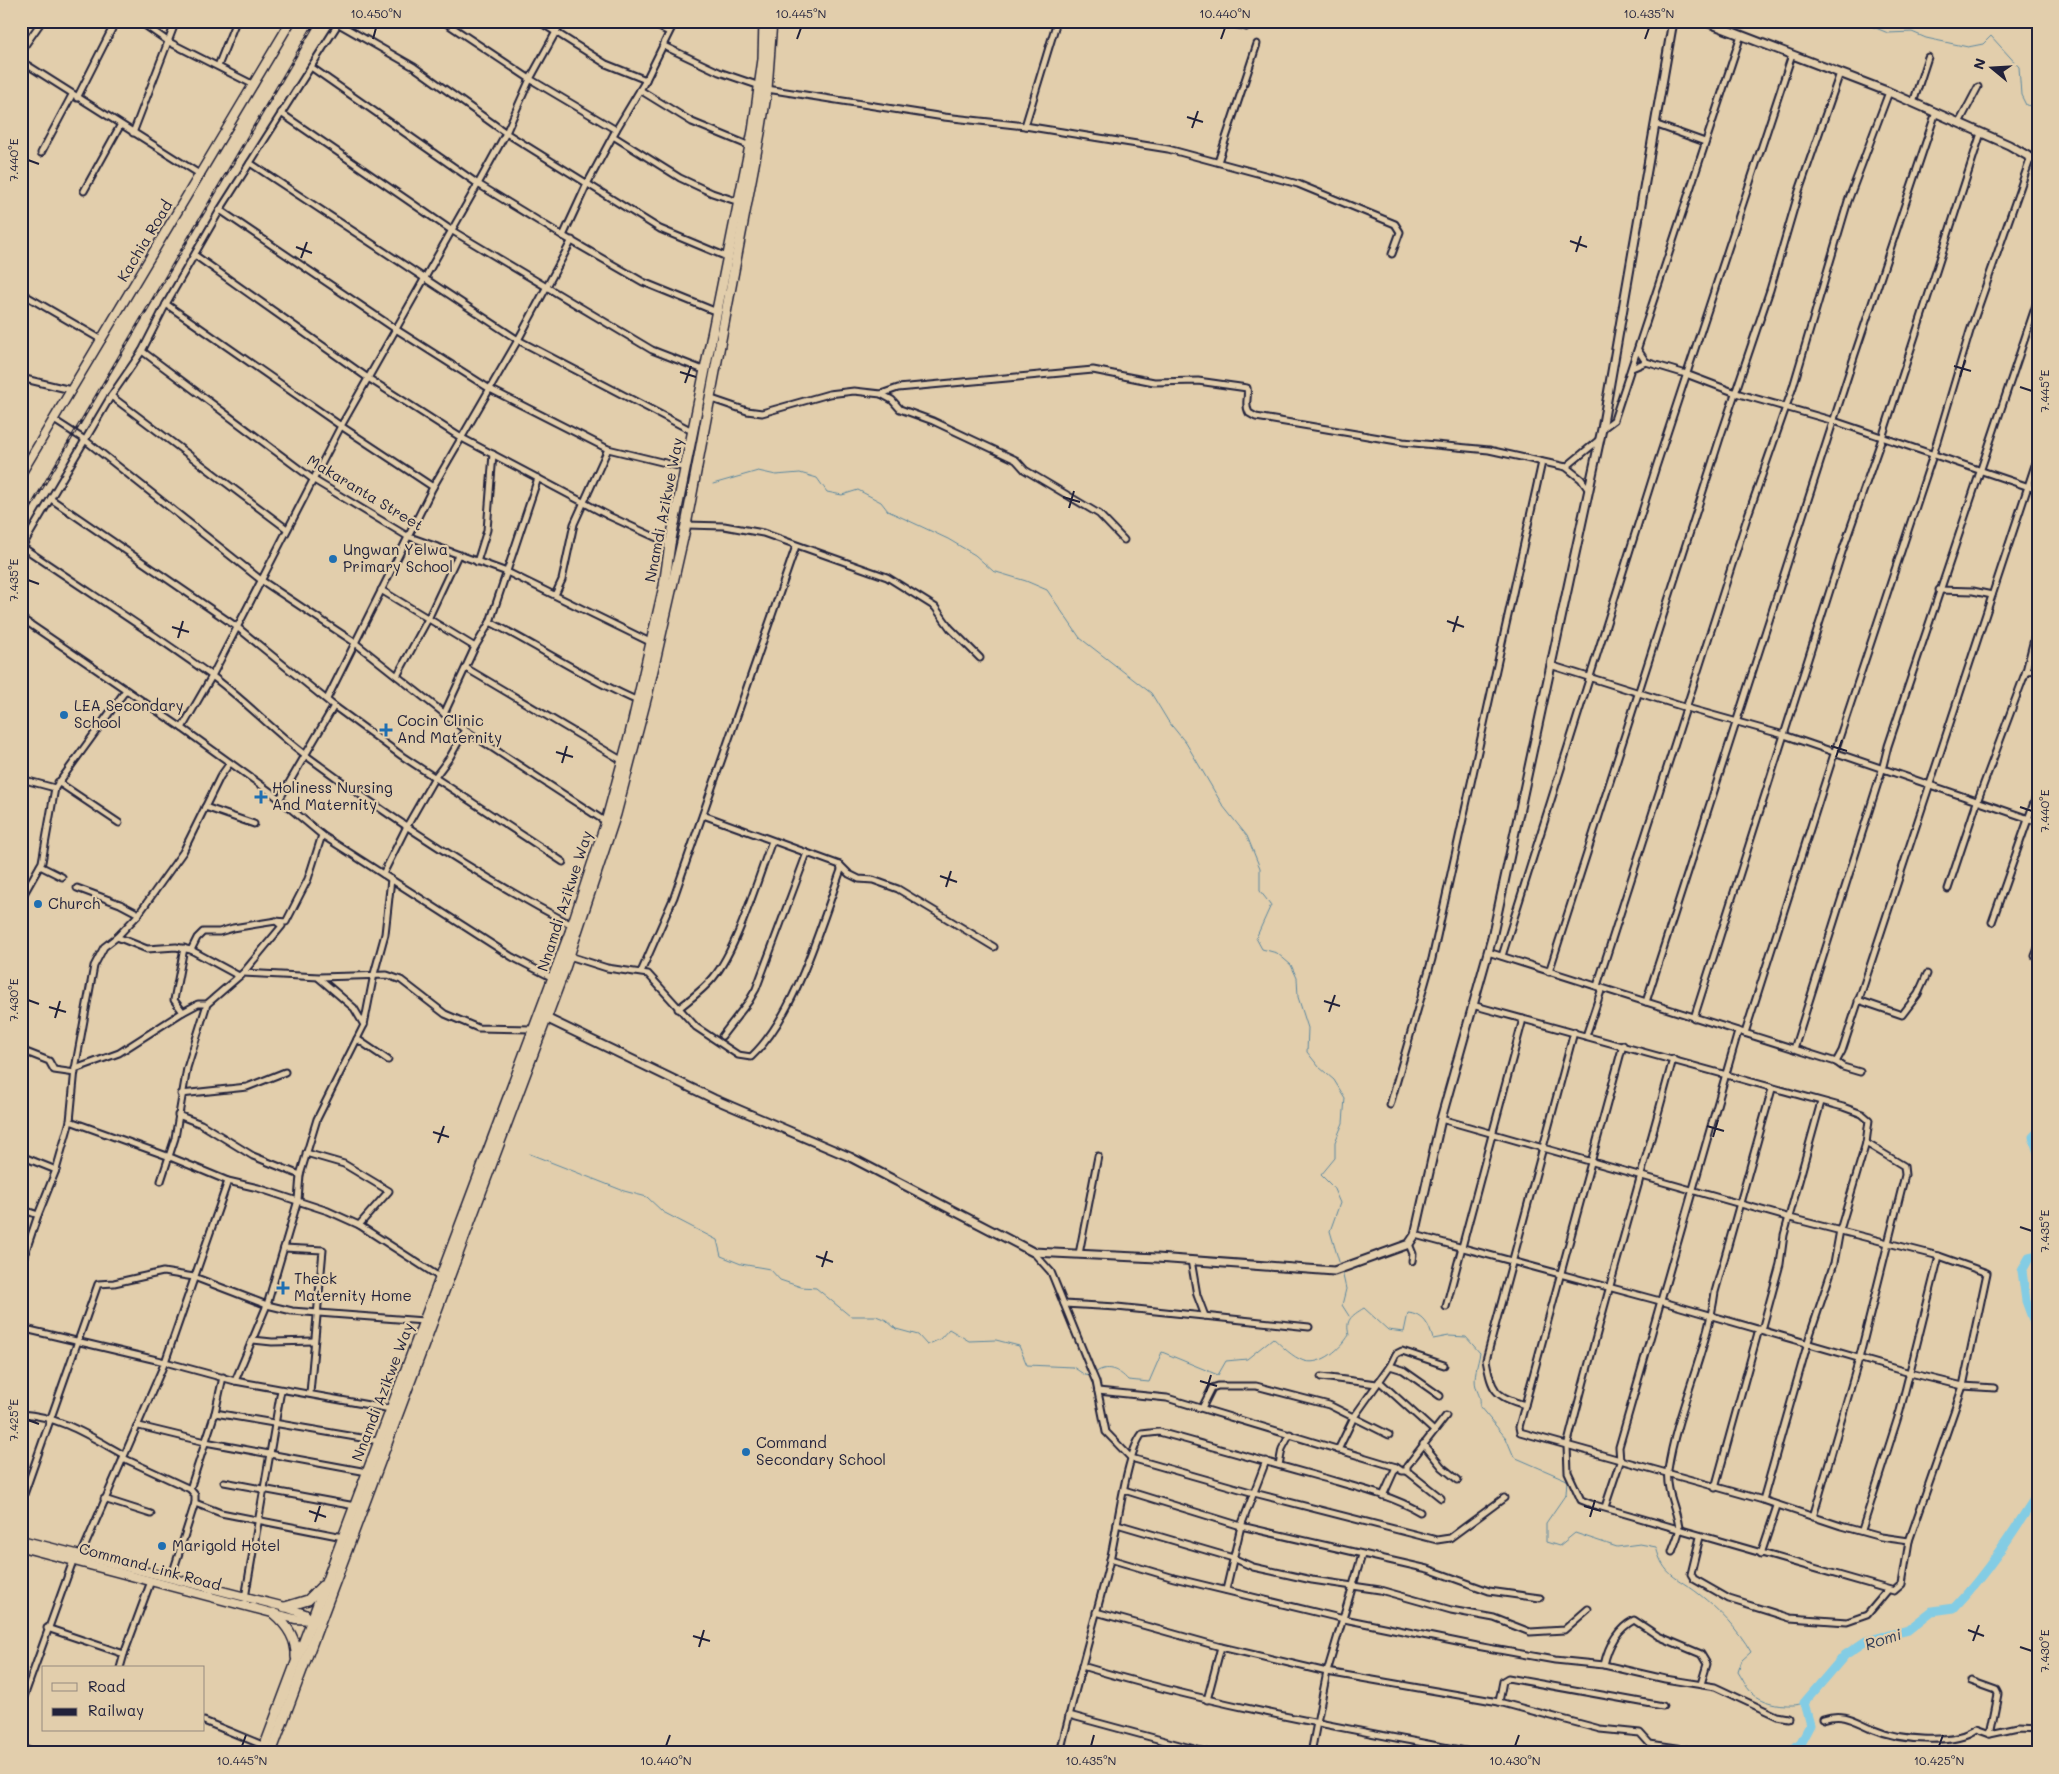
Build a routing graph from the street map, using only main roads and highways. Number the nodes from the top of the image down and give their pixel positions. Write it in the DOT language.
graph roads {
  1 [pos="291,21"];
  2 [pos="767,22"];
  3 [pos="764,88"];
  4 [pos="21,474"];
  5 [pos="21,1540"];
  6 [pos="37,1547"];
  7 [pos="21,1548"];
  8 [pos="329,1575"];
  9 [pos="328,1599"];
  10 [pos="285,1607"];
  11 [pos="273,1613"];
  12 [pos="312,1620"];
  13 [pos="314,1636"];
  14 [pos="293,1670"];
  15 [pos="266,1750"];
  1 -- 4 [label="main road, Kachia Road"];
  2 -- 3 [label="highway, Nnamdi Azikwe Way"];
  3 -- 8 [label="highway, Nnamdi Azikwe Way"];
  3 -- 9 [label="highway, Nnamdi Azikwe Way"];
  5 -- 6 [label="main road, Command Link Road"];
  6 -- 7 [label="main road, Command Link Road"];
  6 -- 10 [label="main road, Command Link Road"];
  6 -- 11 [label="main road, Command Link Road"];
  8 -- 10 [label="highway"];
  8 -- 12 [label="highway, Nnamdi Azikwe Way"];
  9 -- 12 [label="main road"];
  9 -- 13 [label="highway, Nnamdi Azikwe Way"];
  10 -- 12 [label="main road, Command Link Road"];
  11 -- 12 [label="main road, Command Link Road"];
  11 -- 14 [label="highway"];
  12 -- 13 [label="main road"];
  12 -- 14 [label="highway, Nnamdi Azikwe Way"];
  13 -- 15 [label="highway, Nnamdi Azikwe Way"];
  14 -- 15 [label="highway, Nnamdi Azikwe Way"];
}
